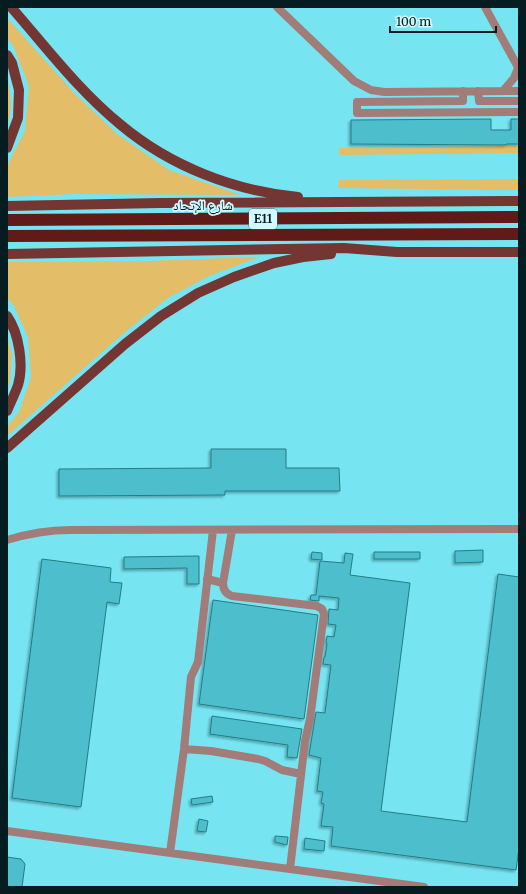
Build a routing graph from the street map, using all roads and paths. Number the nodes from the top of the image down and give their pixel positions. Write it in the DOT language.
graph roads {
  1 [pos="11,7"];
  2 [pos="277,7"];
  3 [pos="485,7"];
  4 [pos="7,55"];
  5 [pos="519,68"];
  6 [pos="463,91"];
  7 [pos="478,91"];
  8 [pos="503,91"];
  9 [pos="519,91"];
  10 [pos="519,101"];
  11 [pos="519,112"];
  12 [pos="7,148"];
  13 [pos="519,201"];
  14 [pos="370,202"];
  15 [pos="7,206"];
  16 [pos="519,217"];
  17 [pos="7,220"];
  18 [pos="519,234"];
  19 [pos="7,236"];
  20 [pos="397,252"];
  21 [pos="519,252"];
  22 [pos="7,254"];
  23 [pos="7,316"];
  24 [pos="7,411"];
  25 [pos="7,448"];
  26 [pos="519,529"];
  27 [pos="213,530"];
  28 [pos="232,530"];
  29 [pos="7,540"];
  30 [pos="207,579"];
  31 [pos="223,584"];
  32 [pos="184,749"];
  33 [pos="301,774"];
  34 [pos="7,831"];
  35 [pos="170,853"];
  36 [pos="290,869"];
  37 [pos="424,887"];
  1 -- 14 [label="main road"];
  2 -- 6 [label="street"];
  3 -- 5 [label="street"];
  4 -- 12 [label="main road"];
  5 -- 8 [label="street"];
  6 -- 7 [label="street"];
  6 -- 11 [label="street"];
  7 -- 8 [label="street"];
  7 -- 10 [label="street"];
  8 -- 9 [label="street"];
  13 -- 14 [label="main road"];
  14 -- 15 [label="main road"];
  16 -- 17 [label="highway, شارع الإتحاد / E11"];
  18 -- 19 [label="highway, E11"];
  20 -- 21 [label="main road"];
  20 -- 22 [label="main road"];
  20 -- 25 [label="main road"];
  23 -- 24 [label="main road"];
  26 -- 28 [label="street"];
  27 -- 28 [label="street"];
  27 -- 29 [label="street"];
  27 -- 30 [label="street"];
  28 -- 31 [label="street"];
  30 -- 31 [label="street"];
  30 -- 32 [label="street"];
  31 -- 33 [label="street"];
  32 -- 33 [label="street"];
  32 -- 35 [label="street"];
  33 -- 36 [label="street"];
  34 -- 35 [label="street"];
  35 -- 36 [label="street"];
  36 -- 37 [label="street"];
}
